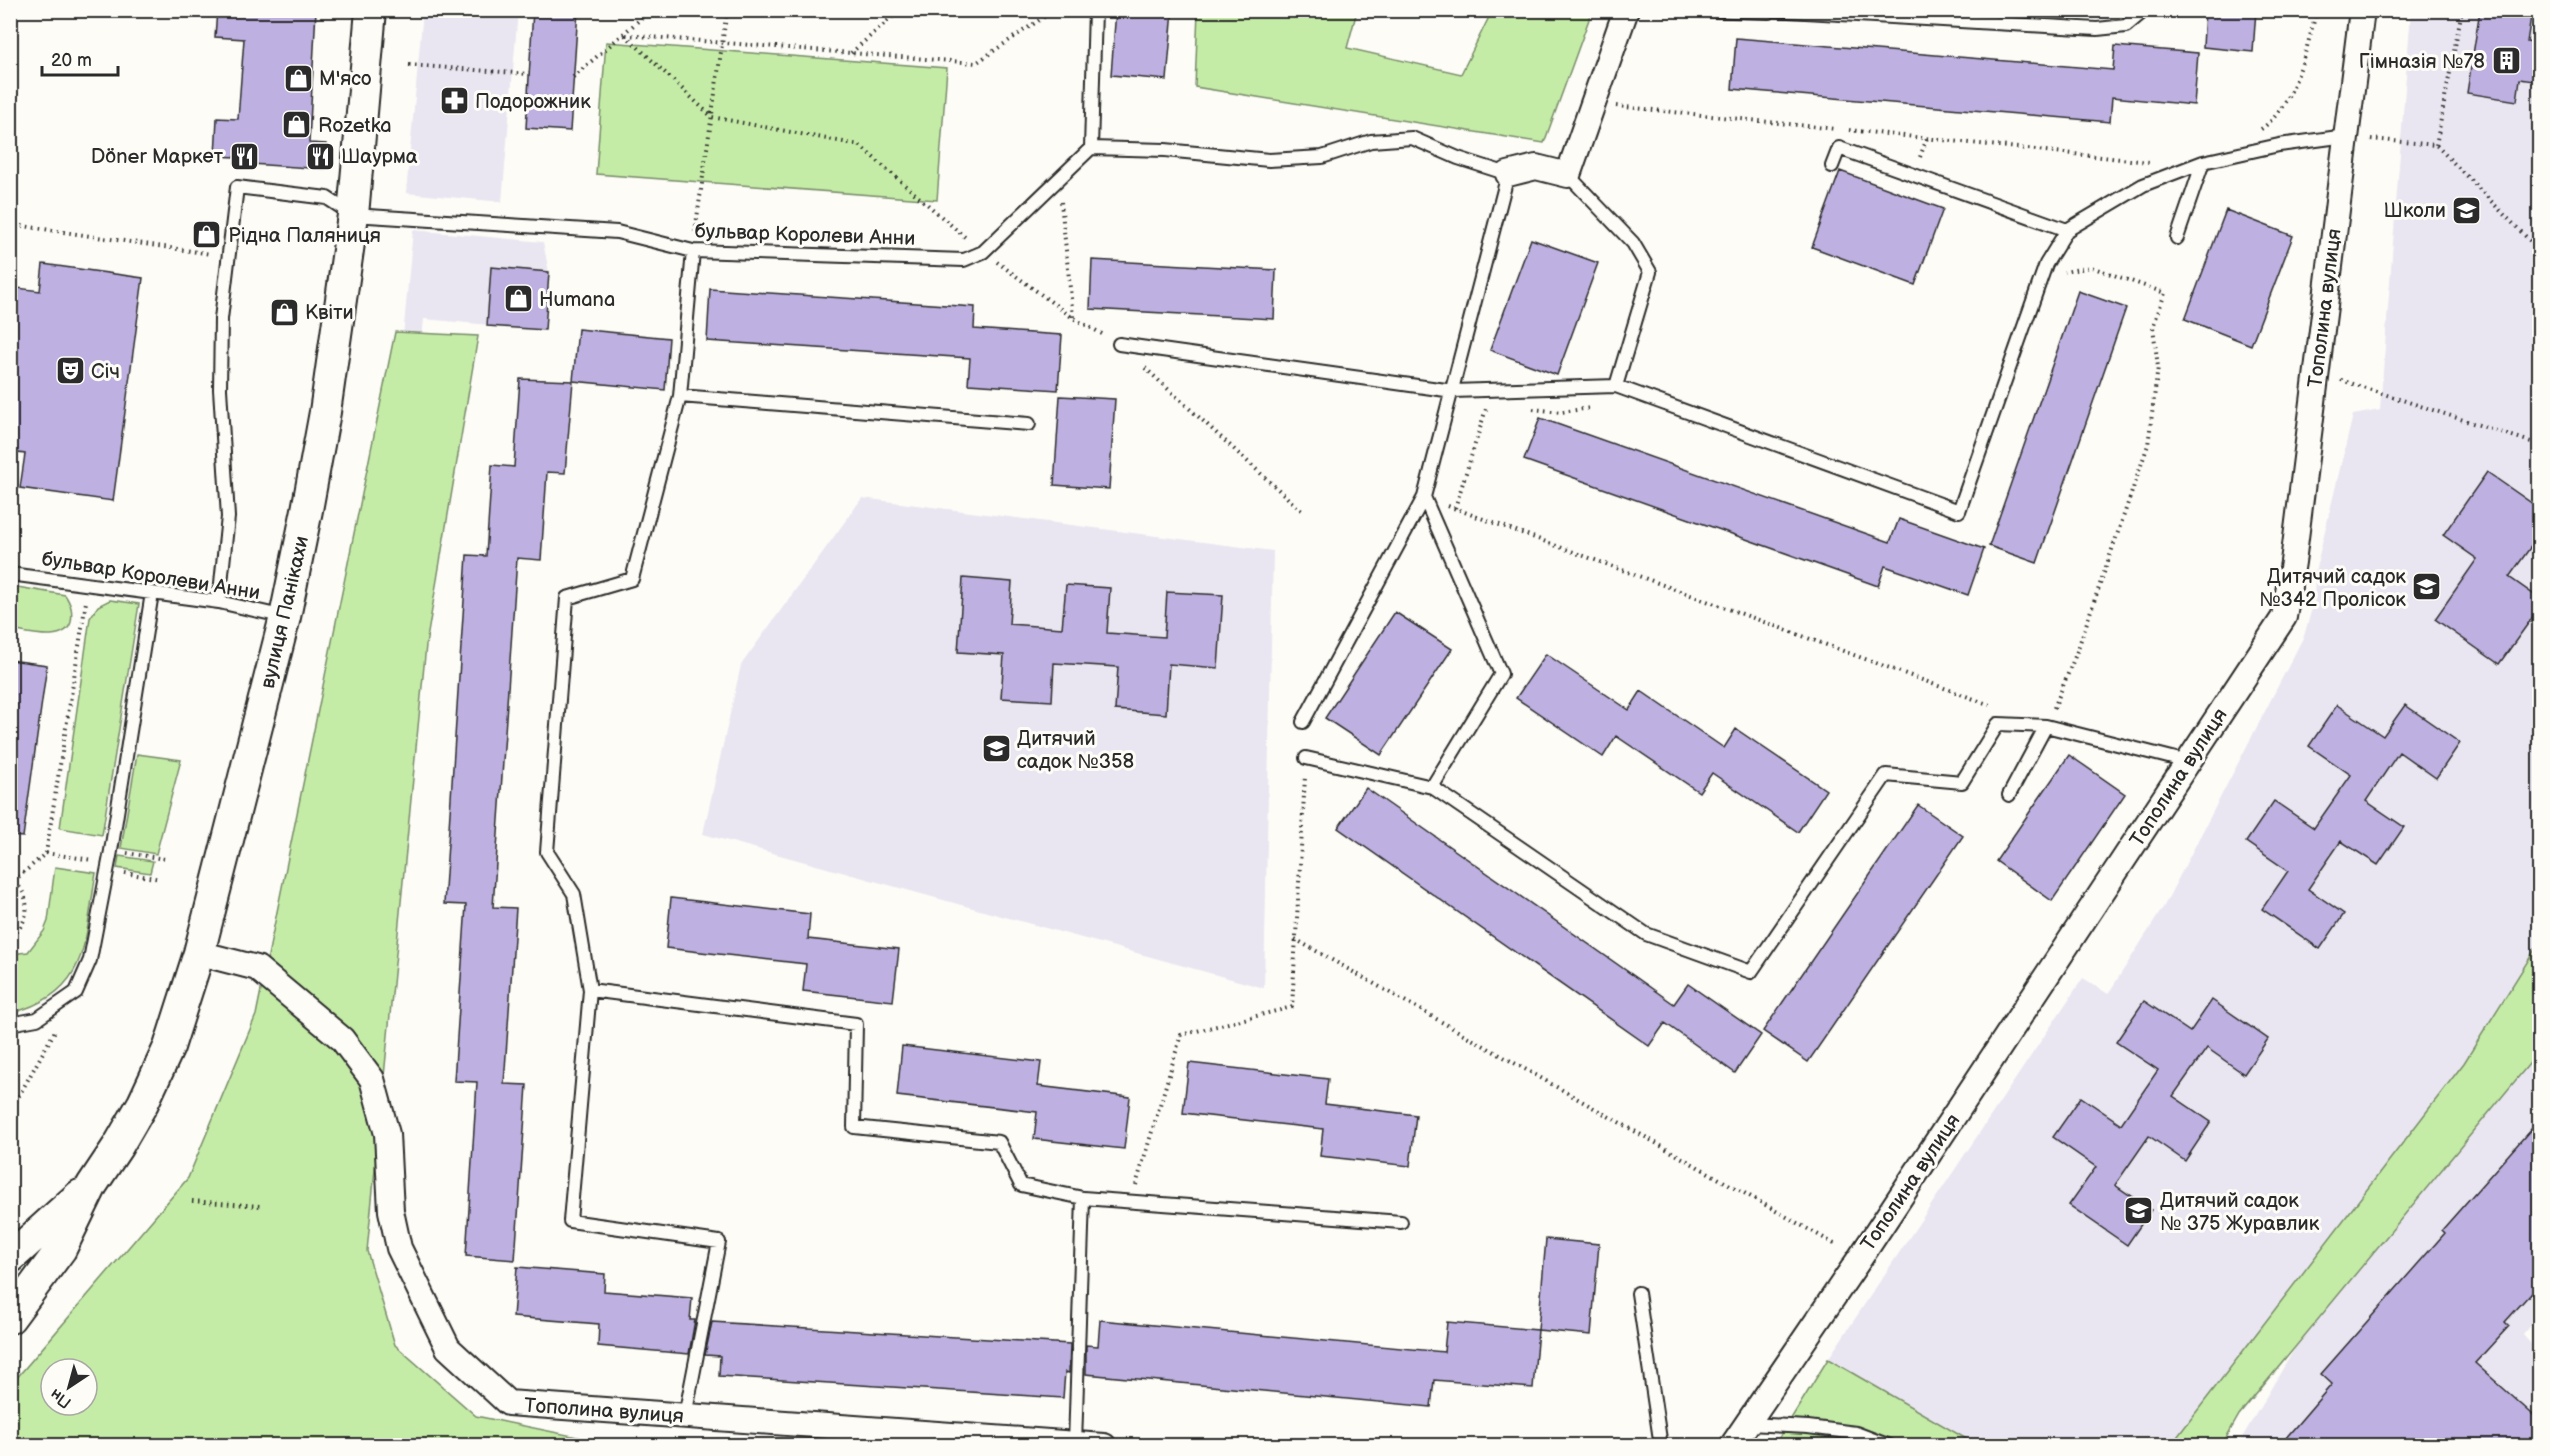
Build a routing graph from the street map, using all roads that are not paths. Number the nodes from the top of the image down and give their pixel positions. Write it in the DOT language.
graph roads {
  1 [pos="371,10"];
  2 [pos="1095,10"];
  3 [pos="1626,10"];
  4 [pos="1696,10"];
  5 [pos="2145,10"];
  6 [pos="2362,10"];
  7 [pos="1769,11"];
  8 [pos="2346,136"];
  9 [pos="1091,148"];
  10 [pos="2203,162"];
  11 [pos="1832,166"];
  12 [pos="1508,174"];
  13 [pos="1568,175"];
  14 [pos="353,215"];
  15 [pos="2067,230"];
  16 [pos="2177,238"];
  17 [pos="693,251"];
  18 [pos="1119,344"];
  19 [pos="1616,386"];
  20 [pos="1453,391"];
  21 [pos="680,396"];
  22 [pos="1029,424"];
  23 [pos="1425,497"];
  24 [pos="10,574"];
  25 [pos="152,593"];
  26 [pos="219,602"];
  27 [pos="285,617"];
  28 [pos="1303,722"];
  29 [pos="2046,726"];
  30 [pos="1306,758"];
  31 [pos="2188,762"];
  32 [pos="1432,787"];
  33 [pos="2009,795"];
  34 [pos="199,952"];
  35 [pos="590,990"];
  36 [pos="10,1024"];
  37 [pos="92,1185"];
  38 [pos="1083,1198"];
  39 [pos="1401,1222"];
  40 [pos="10,1258"];
  41 [pos="1638,1293"];
  42 [pos="10,1318"];
  43 [pos="685,1416"];
  44 [pos="1749,1424"];
  45 [pos="1075,1444"];
  46 [pos="1104,1446"];
  47 [pos="1661,1446"];
  48 [pos="1732,1446"];
  49 [pos="1890,1446"];
  1 -- 14 [label="street, вулиця Панікахи"];
  2 -- 9 [label="lane"];
  3 -- 13 [label="street"];
  4 -- 7 [label="lane"];
  5 -- 7 [label="lane"];
  6 -- 8 [label="street, Тополина вулиця"];
  8 -- 10 [label="lane"];
  8 -- 31 [label="street, Тополина вулиця"];
  9 -- 12 [label="lane"];
  9 -- 17 [label="lane, бульвар Королеви Анни"];
  10 -- 15 [label="lane"];
  10 -- 16 [label="lane"];
  11 -- 15 [label="lane"];
  12 -- 13 [label="street"];
  12 -- 20 [label="lane"];
  13 -- 19 [label="lane"];
  14 -- 17 [label="lane, бульвар Королеви Анни"];
  14 -- 26 [label="lane, бульвар Королеви Анни"];
  14 -- 27 [label="street, вулиця Панікахи"];
  15 -- 19 [label="lane"];
  17 -- 21 [label="lane"];
  18 -- 20 [label="lane"];
  19 -- 20 [label="lane"];
  20 -- 23 [label="lane"];
  21 -- 22 [label="lane"];
  21 -- 35 [label="lane"];
  23 -- 28 [label="lane"];
  23 -- 32 [label="lane"];
  24 -- 25 [label="lane, бульвар Королеви Анни"];
  25 -- 26 [label="lane, бульвар Королеви Анни"];
  25 -- 36 [label="lane"];
  26 -- 27 [label="lane, бульвар Королеви Анни"];
  27 -- 34 [label="street, вулиця Панікахи"];
  29 -- 31 [label="lane"];
  29 -- 32 [label="lane"];
  29 -- 33 [label="lane"];
  30 -- 32 [label="lane"];
  31 -- 44 [label="street, Тополина вулиця"];
  34 -- 37 [label="street, вулиця Панікахи"];
  34 -- 43 [label="street, Тополина вулиця"];
  35 -- 38 [label="lane"];
  35 -- 43 [label="lane"];
  37 -- 40 [label="street, вулиця Панікахи"];
  37 -- 42 [label="street, вулиця Панікахи"];
  38 -- 39 [label="lane"];
  38 -- 45 [label="lane"];
  41 -- 47 [label="lane"];
  43 -- 45 [label="street, Тополина вулиця"];
  44 -- 48 [label="street, Тополина вулиця"];
  44 -- 49 [label="lane"];
  45 -- 46 [label="street, Тополина вулиця"];
}
